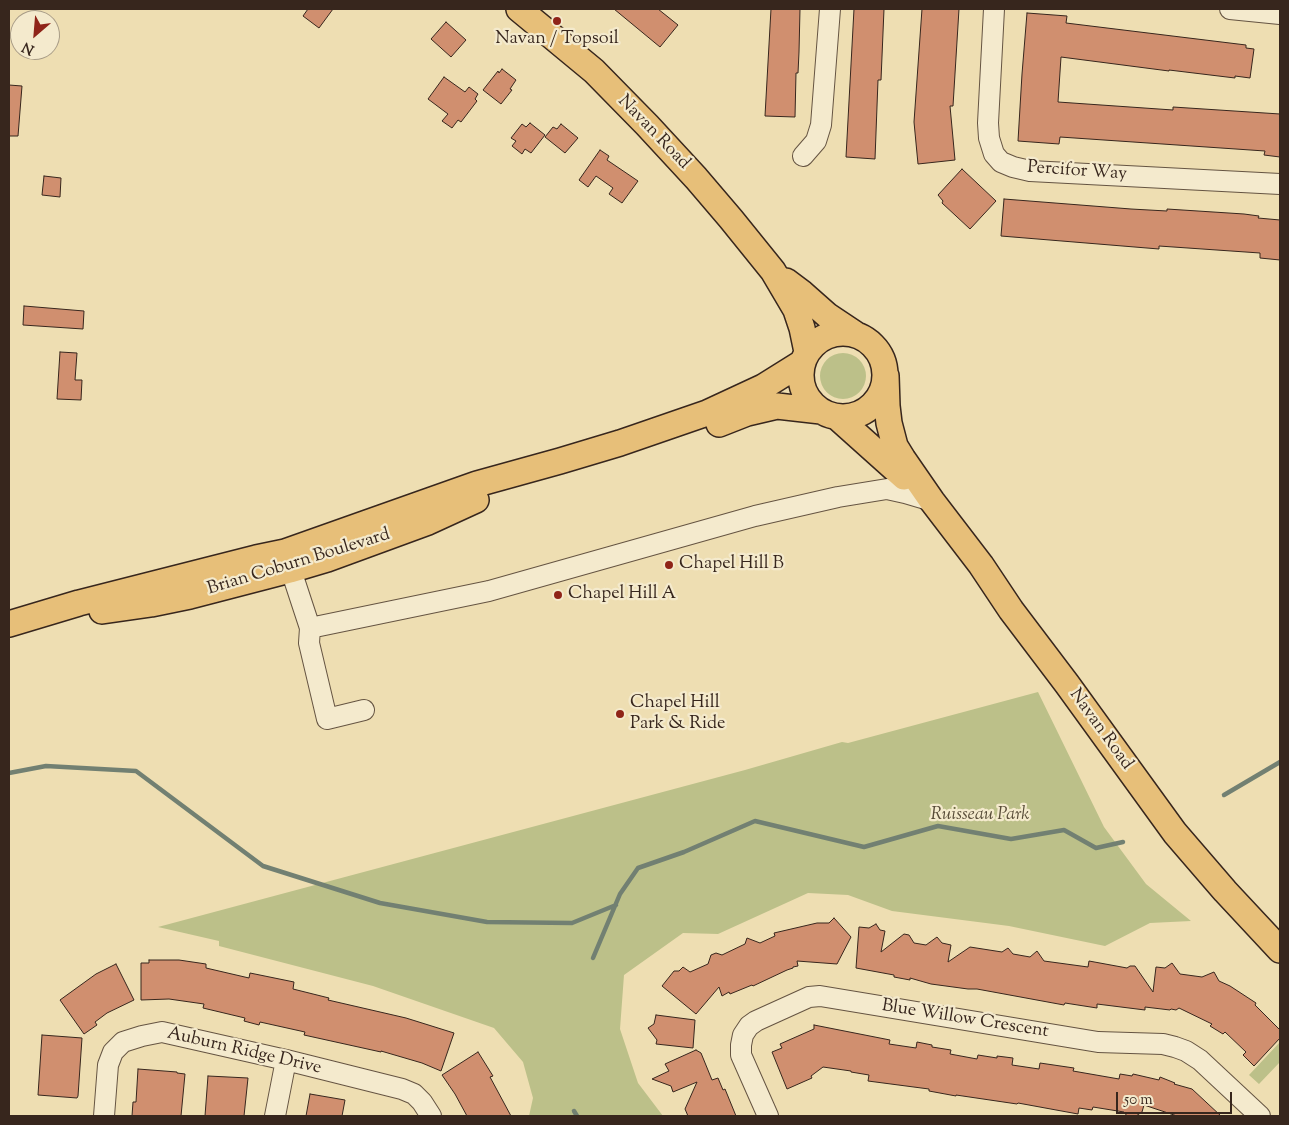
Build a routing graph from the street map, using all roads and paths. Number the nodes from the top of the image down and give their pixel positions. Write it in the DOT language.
graph roads {
  1 [pos="519,9"];
  2 [pos="830,9"];
  3 [pos="994,9"];
  4 [pos="1230,9"];
  5 [pos="1280,14"];
  6 [pos="803,156"];
  7 [pos="1280,184"];
  8 [pos="772,271"];
  9 [pos="855,334"];
  10 [pos="805,357"];
  11 [pos="886,376"];
  12 [pos="829,414"];
  13 [pos="620,443"];
  14 [pos="932,501"];
  15 [pos="288,561"];
  16 [pos="17,622"];
  17 [pos="310,628"];
  18 [pos="364,710"];
  19 [pos="1280,950"];
  20 [pos="286,1060"];
  21 [pos="104,1116"];
  22 [pos="275,1116"];
  23 [pos="431,1116"];
  24 [pos="768,1116"];
  25 [pos="1260,1116"];
  1 -- 8 [label="main road, Navan Road"];
  2 -- 6 [label="street"];
  3 -- 7 [label="street, Percifor Way"];
  4 -- 5 [label="street"];
  8 -- 9 [label="main road, Navan Road"];
  8 -- 10 [label="main road, Navan Road"];
  9 -- 10 [label="main road"];
  9 -- 11 [label="main road"];
  10 -- 12 [label="main road"];
  10 -- 13 [label="main road, Brian Coburn Boulevard"];
  11 -- 12 [label="main road"];
  11 -- 14 [label="main road, Navan Road"];
  12 -- 13 [label="main road, Brian Coburn Boulevard"];
  12 -- 14 [label="main road, Navan Road"];
  13 -- 15 [label="main road, Brian Coburn Boulevard"];
  14 -- 17 [label="street"];
  14 -- 19 [label="main road, Navan Road"];
  15 -- 16 [label="main road, Brian Coburn Boulevard"];
  15 -- 17 [label="street"];
  17 -- 18 [label="street"];
  20 -- 21 [label="street, Auburn Ridge Drive"];
  20 -- 22 [label="street"];
  20 -- 23 [label="street, Auburn Ridge Drive"];
  24 -- 25 [label="street, Blue Willow Crescent"];
}
